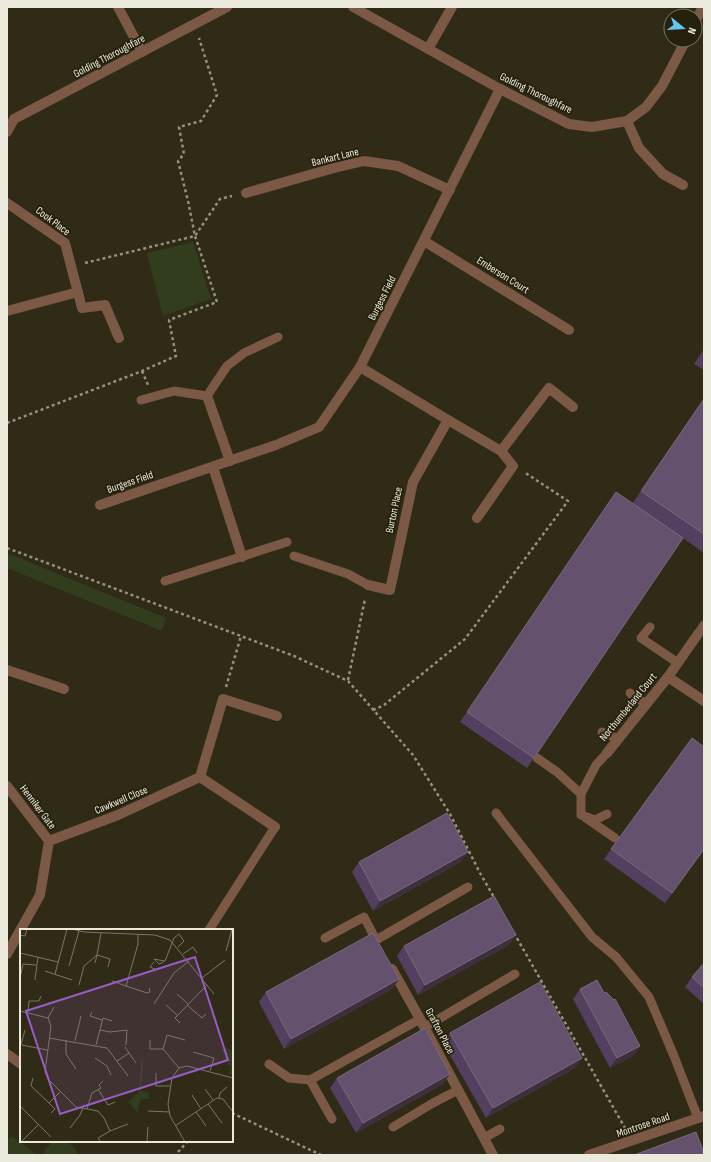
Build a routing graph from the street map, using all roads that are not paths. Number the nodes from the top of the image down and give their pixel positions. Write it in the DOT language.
graph roads {
  1 [pos="118,7"];
  2 [pos="227,7"];
  3 [pos="352,7"];
  4 [pos="452,7"];
  5 [pos="682,48"];
  6 [pos="428,49"];
  7 [pos="142,52"];
  8 [pos="500,89"];
  9 [pos="627,121"];
  10 [pos="7,132"];
  11 [pos="684,185"];
  12 [pos="450,190"];
  13 [pos="246,193"];
  14 [pos="7,203"];
  15 [pos="424,241"];
  16 [pos="78,292"];
  17 [pos="7,311"];
  18 [pos="569,330"];
  19 [pos="278,337"];
  20 [pos="119,338"];
  21 [pos="360,367"];
  22 [pos="207,396"];
  23 [pos="141,400"];
  24 [pos="573,407"];
  25 [pos="448,420"];
  26 [pos="501,451"];
  27 [pos="230,461"];
  28 [pos="213,467"];
  29 [pos="100,505"];
  30 [pos="477,518"];
  31 [pos="287,542"];
  32 [pos="294,556"];
  33 [pos="242,557"];
  34 [pos="165,581"];
  35 [pos="368,585"];
  36 [pos="704,625"];
  37 [pos="650,627"];
  38 [pos="698,634"];
  39 [pos="678,663"];
  40 [pos="7,670"];
  41 [pos="668,676"];
  42 [pos="64,688"];
  43 [pos="630,693"];
  44 [pos="704,701"];
  45 [pos="646,704"];
  46 [pos="277,716"];
  47 [pos="602,732"];
  48 [pos="618,739"];
  49 [pos="607,752"];
  50 [pos="537,758"];
  51 [pos="200,777"];
  52 [pos="7,786"];
  53 [pos="581,794"];
  54 [pos="496,813"];
  55 [pos="607,814"];
  56 [pos="581,815"];
  57 [pos="275,827"];
  58 [pos="615,838"];
  59 [pos="49,841"];
  60 [pos="468,887"];
  61 [pos="21,929"];
  62 [pos="210,929"];
  63 [pos="20,931"];
  64 [pos="325,938"];
  65 [pos="7,954"];
  66 [pos="387,959"];
  67 [pos="515,974"];
  68 [pos="422,1023"];
  69 [pos="7,1054"];
  70 [pos="20,1063"];
  71 [pos="269,1064"];
  72 [pos="310,1080"];
  73 [pos="458,1090"];
  74 [pos="701,1117"];
  75 [pos="332,1119"];
  76 [pos="393,1127"];
  77 [pos="500,1129"];
  78 [pos="484,1138"];
  79 [pos="493,1155"];
  80 [pos="589,1155"];
  1 -- 7 [label="street"];
  2 -- 7 [label="street, Golding Thoroughfare"];
  3 -- 6 [label="street, Golding Thoroughfare"];
  4 -- 6 [label="street"];
  5 -- 9 [label="street, Golding Thoroughfare"];
  6 -- 8 [label="street, Golding Thoroughfare"];
  7 -- 10 [label="street, Golding Thoroughfare"];
  8 -- 9 [label="street, Golding Thoroughfare"];
  8 -- 12 [label="street, Burgess Field"];
  9 -- 11 [label="street"];
  12 -- 13 [label="street, Bankart Lane"];
  12 -- 15 [label="street, Burgess Field"];
  14 -- 16 [label="street, Cook Place"];
  15 -- 18 [label="street, Emberson Court"];
  15 -- 21 [label="street, Burgess Field"];
  16 -- 17 [label="street"];
  16 -- 20 [label="street, Cook Place"];
  19 -- 22 [label="lane"];
  21 -- 25 [label="street"];
  21 -- 27 [label="street, Burgess Field"];
  22 -- 23 [label="lane"];
  22 -- 27 [label="street"];
  24 -- 26 [label="street"];
  25 -- 26 [label="street"];
  25 -- 35 [label="street, Burton Place"];
  26 -- 30 [label="street"];
  27 -- 28 [label="street, Burgess Field"];
  28 -- 29 [label="street, Burgess Field"];
  28 -- 33 [label="street"];
  31 -- 33 [label="lane"];
  32 -- 35 [label="lane"];
  33 -- 34 [label="lane"];
  36 -- 38 [label="lane"];
  37 -- 39 [label="lane"];
  38 -- 39 [label="street, Northumberland Court"];
  39 -- 41 [label="street, Northumberland Court"];
  40 -- 42 [label="street"];
  41 -- 44 [label="street, Northumberland Court"];
  41 -- 45 [label="street, Northumberland Court"];
  43 -- 45 [label="lane"];
  45 -- 48 [label="street, Northumberland Court"];
  46 -- 51 [label="street"];
  47 -- 48 [label="lane"];
  48 -- 49 [label="street, Northumberland Court"];
  49 -- 53 [label="lane"];
  50 -- 53 [label="lane"];
  51 -- 57 [label="street"];
  51 -- 59 [label="street, Cawkwell Close"];
  52 -- 59 [label="street, Henniker Gate"];
  53 -- 56 [label="lane"];
  54 -- 74 [label="lane"];
  55 -- 56 [label="lane"];
  56 -- 58 [label="lane"];
  57 -- 62 [label="lane"];
  59 -- 61 [label="street, Henniker Gate"];
  60 -- 64 [label="lane"];
  63 -- 65 [label="street, Henniker Gate"];
  66 -- 68 [label="street, Grafton Place"];
  67 -- 68 [label="lane"];
  68 -- 72 [label="lane"];
  68 -- 73 [label="street, Grafton Place"];
  69 -- 70 [label="street"];
  71 -- 72 [label="lane"];
  72 -- 75 [label="lane"];
  73 -- 76 [label="lane"];
  73 -- 78 [label="street, Grafton Place"];
  74 -- 80 [label="street, Montrose Road"];
  77 -- 78 [label="lane"];
  78 -- 79 [label="street, Grafton Place"];
}
